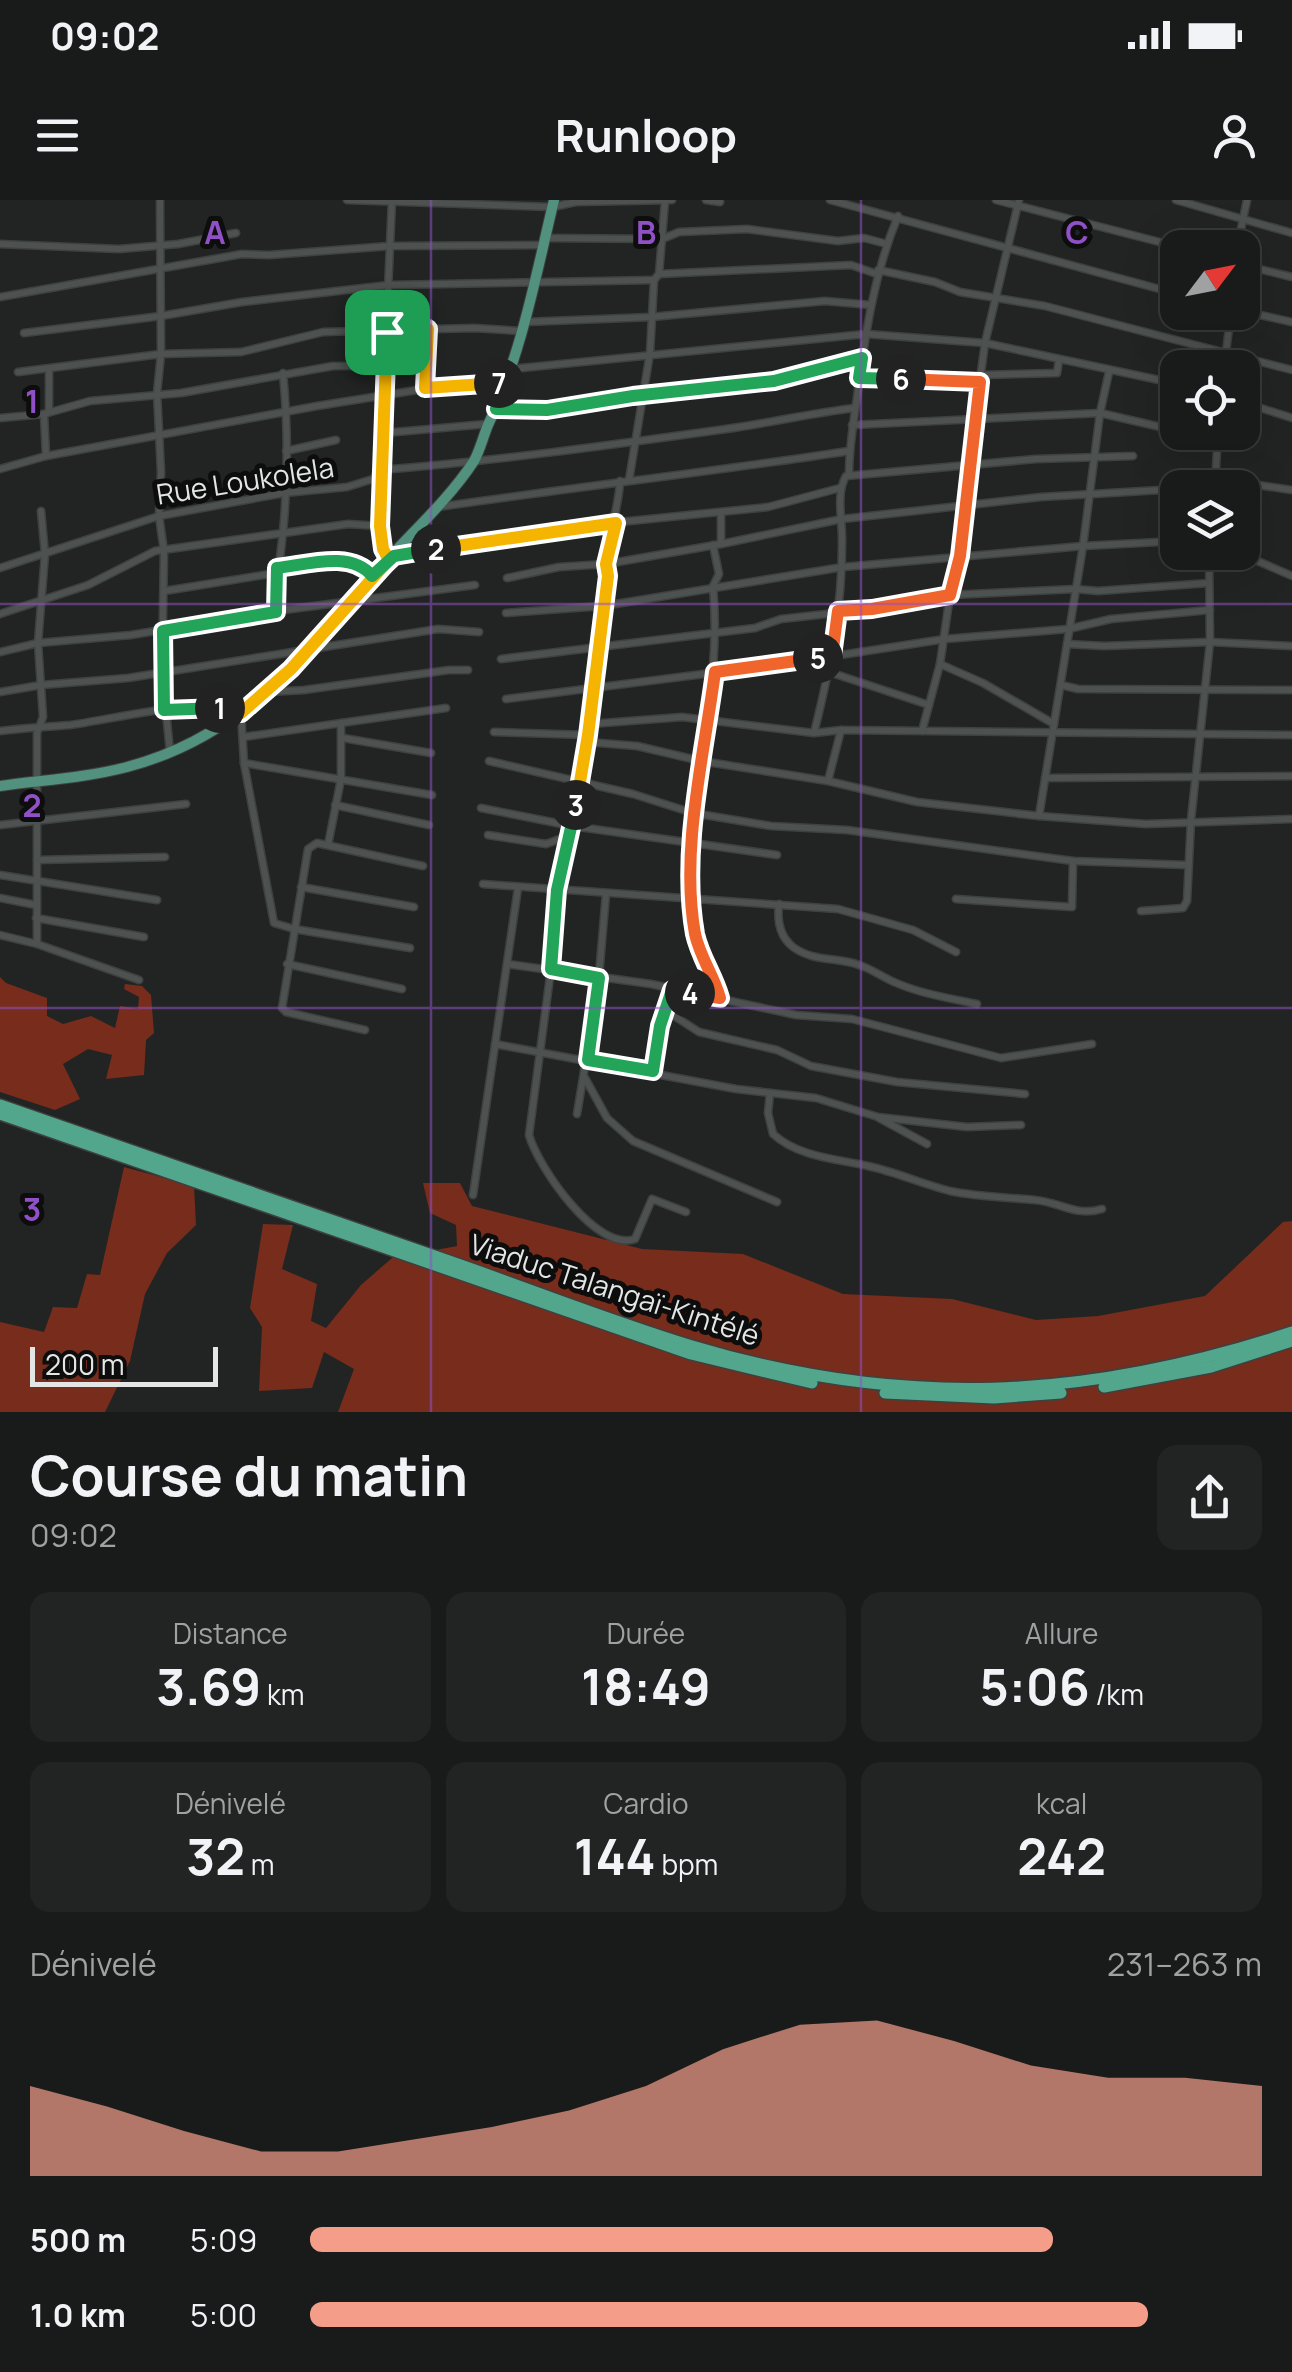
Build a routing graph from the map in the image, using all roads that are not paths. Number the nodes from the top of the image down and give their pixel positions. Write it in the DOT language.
graph roads {
  1 [pos="160,200"];
  2 [pos="347,200"];
  3 [pos="392,200"];
  4 [pos="706,200"];
  5 [pos="830,200"];
  6 [pos="996,200"];
  7 [pos="1176,200"];
  8 [pos="1247,200"];
  9 [pos="667,201"];
  10 [pos="720,202"];
  11 [pos="553,203"];
  12 [pos="1018,204"];
  13 [pos="898,216"];
  14 [pos="1242,219"];
  15 [pos="1240,230"];
  16 [pos="236,232"];
  17 [pos="1292,233"];
  18 [pos="662,238"];
  19 [pos="543,241"];
  20 [pos="1160,242"];
  21 [pos="0,244"];
  22 [pos="886,244"];
  23 [pos="161,246"];
  24 [pos="390,246"];
  25 [pos="1006,250"];
  26 [pos="160,266"];
  27 [pos="1260,269"];
  28 [pos="878,272"];
  29 [pos="656,277"];
  30 [pos="1292,277"];
  31 [pos="533,282"];
  32 [pos="389,286"];
  33 [pos="1160,289"];
  34 [pos="0,297"];
  35 [pos="995,299"];
  36 [pos="871,305"];
  37 [pos="1260,315"];
  38 [pos="161,316"];
  39 [pos="651,317"];
  40 [pos="1292,322"];
  41 [pos="522,326"];
  42 [pos="428,329"];
  43 [pos="387,332"];
  44 [pos="24,333"];
  45 [pos="866,334"];
  46 [pos="985,344"];
  47 [pos="1224,350"];
  48 [pos="650,353"];
  49 [pos="161,354"];
  50 [pos="862,358"];
  51 [pos="1060,360"];
  52 [pos="1260,360"];
  53 [pos="384,366"];
  54 [pos="49,369"];
  55 [pos="510,369"];
  56 [pos="1292,370"];
  57 [pos="18,372"];
  58 [pos="1109,372"];
  59 [pos="282,373"];
  60 [pos="859,378"];
  61 [pos="980,378"];
  62 [pos="1160,381"];
  63 [pos="506,383"];
  64 [pos="425,388"];
  65 [pos="157,393"];
  66 [pos="644,395"];
  67 [pos="384,397"];
  68 [pos="855,408"];
  69 [pos="1260,408"];
  70 [pos="496,409"];
  71 [pos="286,412"];
  72 [pos="46,413"];
  73 [pos="1100,413"];
  74 [pos="0,418"];
  75 [pos="1292,418"];
  76 [pos="974,421"];
  77 [pos="489,424"];
  78 [pos="852,425"];
  79 [pos="1160,427"];
  80 [pos="384,434"];
  81 [pos="160,435"];
  82 [pos="336,440"];
  83 [pos="638,441"];
  84 [pos="286,451"];
  85 [pos="849,451"];
  86 [pos="46,456"];
  87 [pos="1095,456"];
  88 [pos="1133,456"];
  89 [pos="475,460"];
  90 [pos="969,464"];
  91 [pos="0,468"];
  92 [pos="380,470"];
  93 [pos="849,475"];
  94 [pos="624,481"];
  95 [pos="1260,485"];
  96 [pos="840,488"];
  97 [pos="1292,490"];
  98 [pos="1160,491"];
  99 [pos="284,493"];
  100 [pos="1090,496"];
  101 [pos="964,505"];
  102 [pos="437,507"];
  103 [pos="40,511"];
  104 [pos="721,513"];
  105 [pos="159,516"];
  106 [pos="842,520"];
  107 [pos="616,523"];
  108 [pos="380,526"];
  109 [pos="283,534"];
  110 [pos="1160,543"];
  111 [pos="717,544"];
  112 [pos="1083,546"];
  113 [pos="164,552"];
  114 [pos="45,554"];
  115 [pos="960,556"];
  116 [pos="391,558"];
  117 [pos="1260,561"];
  118 [pos="606,564"];
  119 [pos="842,567"];
  120 [pos="0,568"];
  121 [pos="276,570"];
  122 [pos="1210,570"];
  123 [pos="1292,575"];
  124 [pos="372,576"];
  125 [pos="508,578"];
  126 [pos="1210,582"];
  127 [pos="475,585"];
  128 [pos="713,586"];
  129 [pos="1076,588"];
  130 [pos="164,590"];
  131 [pos="950,595"];
  132 [pos="43,599"];
  133 [pos="350,602"];
  134 [pos="603,606"];
  135 [pos="1210,610"];
  136 [pos="838,611"];
  137 [pos="276,612"];
  138 [pos="506,613"];
  139 [pos="0,614"];
  140 [pos="1068,629"];
  141 [pos="163,631"];
  142 [pos="714,631"];
  143 [pos="479,632"];
  144 [pos="946,639"];
  145 [pos="1210,642"];
  146 [pos="38,643"];
  147 [pos="1066,644"];
  148 [pos="598,646"];
  149 [pos="1292,646"];
  150 [pos="0,652"];
  151 [pos="308,652"];
  152 [pos="832,656"];
  153 [pos="501,659"];
  154 [pos="940,664"];
  155 [pos="468,670"];
  156 [pos="162,671"];
  157 [pos="715,672"];
  158 [pos="829,672"];
  159 [pos="41,685"];
  160 [pos="1061,685"];
  161 [pos="595,688"];
  162 [pos="1204,689"];
  163 [pos="1292,690"];
  164 [pos="0,692"];
  165 [pos="268,692"];
  166 [pos="506,699"];
  167 [pos="929,705"];
  168 [pos="446,708"];
  169 [pos="164,710"];
  170 [pos="241,713"];
  171 [pos="341,722"];
  172 [pos="708,722"];
  173 [pos="590,724"];
  174 [pos="40,727"];
  175 [pos="1054,728"];
  176 [pos="0,730"];
  177 [pos="841,730"];
  178 [pos="922,731"];
  179 [pos="494,732"];
  180 [pos="1201,732"];
  181 [pos="814,734"];
  182 [pos="1292,734"];
  183 [pos="243,738"];
  184 [pos="343,738"];
  185 [pos="588,738"];
  186 [pos="170,752"];
  187 [pos="431,752"];
  188 [pos="489,761"];
  189 [pos="701,761"];
  190 [pos="244,763"];
  191 [pos="1292,776"];
  192 [pos="1045,778"];
  193 [pos="1196,778"];
  194 [pos="340,779"];
  195 [pos="38,781"];
  196 [pos="828,781"];
  197 [pos="580,782"];
  198 [pos="0,786"];
  199 [pos="432,795"];
  200 [pos="186,804"];
  201 [pos="336,805"];
  202 [pos="481,808"];
  203 [pos="693,813"];
  204 [pos="1039,816"];
  205 [pos="1191,820"];
  206 [pos="1292,820"];
  207 [pos="39,822"];
  208 [pos="0,825"];
  209 [pos="429,825"];
  210 [pos="572,826"];
  211 [pos="488,836"];
  212 [pos="568,836"];
  213 [pos="692,843"];
  214 [pos="328,845"];
  215 [pos="777,855"];
  216 [pos="165,857"];
  217 [pos="37,860"];
  218 [pos="1073,861"];
  219 [pos="422,866"];
  220 [pos="1187,866"];
  221 [pos="0,875"];
  222 [pos="37,880"];
  223 [pos="483,884"];
  224 [pos="301,886"];
  225 [pos="518,888"];
  226 [pos="557,890"];
  227 [pos="606,894"];
  228 [pos="0,898"];
  229 [pos="693,898"];
  230 [pos="956,899"];
  231 [pos="157,900"];
  232 [pos="779,904"];
  233 [pos="36,905"];
  234 [pos="414,908"];
  235 [pos="1142,910"];
  236 [pos="36,918"];
  237 [pos="294,929"];
  238 [pos="0,935"];
  239 [pos="144,937"];
  240 [pos="37,944"];
  241 [pos="410,948"];
  242 [pos="956,952"];
  243 [pos="287,964"];
  244 [pos="507,964"];
  245 [pos="551,969"];
  246 [pos="599,978"];
  247 [pos="139,980"];
  248 [pos="402,990"];
  249 [pos="672,990"];
  250 [pos="720,998"];
  251 [pos="977,1004"];
  252 [pos="665,1010"];
  253 [pos="365,1030"];
  254 [pos="495,1044"];
  255 [pos="1092,1044"];
  256 [pos="540,1052"];
  257 [pos="588,1060"];
  258 [pos="653,1071"];
  259 [pos="585,1078"];
  260 [pos="770,1093"];
  261 [pos="1025,1094"];
  262 [pos="0,1105"];
  263 [pos="0,1114"];
  264 [pos="577,1114"];
  265 [pos="878,1117"];
  266 [pos="1021,1126"];
  267 [pos="927,1144"];
  268 [pos="472,1196"];
  269 [pos="778,1202"];
  270 [pos="1102,1210"];
  271 [pos="686,1212"];
  272 [pos="1292,1332"];
  273 [pos="1292,1341"];
  1 -- 23 [label="street"];
  2 -- 3 [label="street"];
  3 -- 11 [label="street"];
  3 -- 24 [label="street"];
  4 -- 10 [label="street"];
  5 -- 13 [label="street"];
  6 -- 12 [label="street"];
  7 -- 14 [label="street"];
  8 -- 14 [label="street"];
  9 -- 11 [label="street"];
  9 -- 18 [label="street"];
  11 -- 19 [label="main road"];
  12 -- 20 [label="street"];
  12 -- 25 [label="street"];
  13 -- 22 [label="street"];
  13 -- 25 [label="street"];
  14 -- 15 [label="street"];
  14 -- 17 [label="street"];
  16 -- 23 [label="street"];
  18 -- 19 [label="street"];
  18 -- 22 [label="street"];
  18 -- 29 [label="street"];
  19 -- 24 [label="street"];
  19 -- 31 [label="main road"];
  21 -- 23 [label="street"];
  22 -- 28 [label="street"];
  23 -- 26 [label="street"];
  24 -- 26 [label="street"];
  24 -- 32 [label="street"];
  25 -- 33 [label="street"];
  25 -- 35 [label="street"];
  26 -- 34 [label="street"];
  26 -- 38 [label="street"];
  27 -- 30 [label="street"];
  28 -- 29 [label="street"];
  28 -- 35 [label="street"];
  28 -- 36 [label="street"];
  29 -- 31 [label="street"];
  29 -- 39 [label="street"];
  31 -- 32 [label="street"];
  31 -- 41 [label="main road"];
  32 -- 38 [label="street"];
  32 -- 43 [label="street"];
  35 -- 46 [label="street"];
  35 -- 47 [label="street"];
  36 -- 39 [label="street"];
  36 -- 45 [label="street"];
  37 -- 40 [label="street"];
  38 -- 44 [label="street"];
  38 -- 49 [label="street"];
  39 -- 41 [label="street"];
  39 -- 48 [label="street"];
  41 -- 42 [label="street"];
  41 -- 55 [label="main road"];
  42 -- 43 [label="street"];
  42 -- 64 [label="street"];
  43 -- 49 [label="street"];
  43 -- 53 [label="street"];
  45 -- 46 [label="street"];
  45 -- 48 [label="street"];
  45 -- 50 [label="street"];
  46 -- 51 [label="street"];
  46 -- 61 [label="street"];
  48 -- 55 [label="street"];
  48 -- 66 [label="street"];
  49 -- 54 [label="street"];
  49 -- 65 [label="street"];
  50 -- 60 [label="street"];
  50 -- 66 [label="street"];
  51 -- 58 [label="street"];
  51 -- 61 [label="street"];
  52 -- 56 [label="street"];
  53 -- 59 [label="street"];
  53 -- 67 [label="street"];
  54 -- 57 [label="street"];
  54 -- 72 [label="street"];
  55 -- 63 [label="main road"];
  58 -- 62 [label="street"];
  58 -- 73 [label="street"];
  59 -- 65 [label="street"];
  59 -- 71 [label="street"];
  60 -- 61 [label="street"];
  60 -- 68 [label="street"];
  61 -- 76 [label="street"];
  63 -- 64 [label="street"];
  63 -- 70 [label="main road"];
  64 -- 67 [label="street"];
  65 -- 72 [label="street"];
  65 -- 81 [label="street"];
  66 -- 70 [label="street"];
  66 -- 83 [label="street"];
  67 -- 71 [label="street"];
  67 -- 80 [label="street"];
  68 -- 78 [label="street"];
  68 -- 83 [label="street, Rue Loukolela"];
  69 -- 75 [label="street"];
  70 -- 77 [label="main road"];
  71 -- 81 [label="street"];
  71 -- 84 [label="street"];
  72 -- 74 [label="street"];
  72 -- 86 [label="street"];
  73 -- 76 [label="street"];
  73 -- 79 [label="street"];
  73 -- 87 [label="street"];
  76 -- 78 [label="street"];
  76 -- 90 [label="street"];
  77 -- 80 [label="street"];
  77 -- 89 [label="main road"];
  78 -- 85 [label="street"];
  80 -- 92 [label="street"];
  81 -- 86 [label="street"];
  81 -- 105 [label="street"];
  82 -- 84 [label="street"];
  83 -- 89 [label="street, Rue Loukolela"];
  83 -- 94 [label="street"];
  84 -- 99 [label="street"];
  85 -- 93 [label="street"];
  85 -- 94 [label="street"];
  86 -- 91 [label="street"];
  87 -- 88 [label="street"];
  87 -- 90 [label="street"];
  87 -- 100 [label="street"];
  89 -- 92 [label="street, Rue Loukolela"];
  89 -- 102 [label="main road"];
  90 -- 93 [label="street"];
  90 -- 101 [label="street"];
  92 -- 99 [label="street, Rue Loukolela"];
  92 -- 108 [label="street"];
  93 -- 96 [label="street"];
  94 -- 102 [label="street"];
  94 -- 107 [label="street"];
  95 -- 97 [label="street"];
  96 -- 104 [label="street"];
  96 -- 106 [label="street"];
  98 -- 100 [label="street"];
  99 -- 105 [label="street, Rue Loukolela"];
  99 -- 109 [label="street"];
  100 -- 101 [label="street"];
  100 -- 112 [label="street"];
  101 -- 106 [label="street"];
  101 -- 115 [label="street"];
  102 -- 116 [label="main road"];
  103 -- 114 [label="street"];
  104 -- 107 [label="street"];
  104 -- 111 [label="street"];
  105 -- 113 [label="street"];
  105 -- 114 [label="street, Rue Loukolela"];
  106 -- 111 [label="street"];
  106 -- 119 [label="street"];
  107 -- 116 [label="street"];
  107 -- 118 [label="street"];
  108 -- 109 [label="street"];
  108 -- 116 [label="street"];
  109 -- 113 [label="street"];
  109 -- 121 [label="street"];
  110 -- 112 [label="street"];
  111 -- 118 [label="street"];
  111 -- 128 [label="street"];
  112 -- 115 [label="street"];
  112 -- 129 [label="street"];
  113 -- 130 [label="street"];
  113 -- 132 [label="street"];
  114 -- 120 [label="street, Rue Loukolela"];
  114 -- 132 [label="street"];
  115 -- 119 [label="street"];
  115 -- 131 [label="street"];
  116 -- 124 [label="main road"];
  117 -- 123 [label="street"];
  118 -- 125 [label="street"];
  118 -- 134 [label="street"];
  119 -- 128 [label="street"];
  119 -- 136 [label="street"];
  121 -- 124 [label="street"];
  121 -- 130 [label="street"];
  121 -- 137 [label="street"];
  122 -- 126 [label="street"];
  124 -- 133 [label="main road"];
  126 -- 129 [label="street"];
  126 -- 135 [label="street"];
  127 -- 133 [label="street"];
  128 -- 134 [label="street"];
  128 -- 142 [label="street"];
  129 -- 131 [label="street"];
  129 -- 140 [label="street"];
  130 -- 141 [label="street"];
  131 -- 136 [label="street"];
  131 -- 144 [label="street"];
  132 -- 139 [label="street"];
  132 -- 146 [label="street"];
  133 -- 137 [label="street"];
  133 -- 151 [label="main road"];
  134 -- 138 [label="street"];
  134 -- 148 [label="street"];
  135 -- 140 [label="street"];
  135 -- 145 [label="street"];
  136 -- 142 [label="street"];
  136 -- 152 [label="street"];
  137 -- 141 [label="street"];
  140 -- 144 [label="street"];
  140 -- 147 [label="street"];
  141 -- 146 [label="street"];
  141 -- 156 [label="street"];
  142 -- 148 [label="street"];
  142 -- 157 [label="street"];
  143 -- 151 [label="street"];
  144 -- 152 [label="street"];
  144 -- 154 [label="street"];
  145 -- 147 [label="street"];
  145 -- 149 [label="street"];
  145 -- 162 [label="street"];
  146 -- 150 [label="street"];
  146 -- 159 [label="street"];
  147 -- 160 [label="street"];
  148 -- 153 [label="street"];
  148 -- 161 [label="street"];
  151 -- 156 [label="street"];
  151 -- 165 [label="main road"];
  152 -- 157 [label="street"];
  152 -- 158 [label="street"];
  154 -- 167 [label="street"];
  154 -- 175 [label="street"];
  155 -- 165 [label="street"];
  156 -- 159 [label="street"];
  156 -- 169 [label="street"];
  157 -- 161 [label="street"];
  157 -- 172 [label="street"];
  158 -- 167 [label="street"];
  158 -- 181 [label="street"];
  159 -- 164 [label="street"];
  159 -- 174 [label="street"];
  160 -- 162 [label="street"];
  160 -- 175 [label="street"];
  161 -- 166 [label="street"];
  161 -- 173 [label="street"];
  162 -- 163 [label="street"];
  162 -- 180 [label="street"];
  165 -- 170 [label="main road"];
  167 -- 178 [label="street"];
  168 -- 171 [label="street"];
  169 -- 170 [label="street"];
  169 -- 174 [label="street"];
  169 -- 186 [label="street"];
  170 -- 183 [label="street"];
  170 -- 186 [label="main road"];
  171 -- 183 [label="street"];
  171 -- 184 [label="street"];
  172 -- 173 [label="street"];
  172 -- 181 [label="street"];
  172 -- 189 [label="street"];
  173 -- 185 [label="street"];
  174 -- 176 [label="street"];
  174 -- 195 [label="street"];
  175 -- 178 [label="street"];
  175 -- 180 [label="street"];
  175 -- 192 [label="street"];
  177 -- 178 [label="street"];
  177 -- 181 [label="street"];
  177 -- 196 [label="street"];
  179 -- 185 [label="street"];
  180 -- 182 [label="street"];
  180 -- 193 [label="street"];
  183 -- 190 [label="street"];
  184 -- 187 [label="street"];
  184 -- 194 [label="street"];
  185 -- 189 [label="street"];
  185 -- 197 [label="street"];
  186 -- 195 [label="main road"];
  188 -- 197 [label="street"];
  189 -- 196 [label="street"];
  189 -- 203 [label="street"];
  190 -- 194 [label="street"];
  190 -- 237 [label="street"];
  191 -- 193 [label="street"];
  192 -- 193 [label="street"];
  192 -- 204 [label="street"];
  193 -- 205 [label="street"];
  194 -- 199 [label="street"];
  194 -- 201 [label="street"];
  195 -- 198 [label="main road"];
  195 -- 207 [label="street"];
  196 -- 204 [label="street"];
  197 -- 203 [label="street"];
  197 -- 210 [label="street"];
  200 -- 207 [label="street"];
  201 -- 209 [label="street"];
  201 -- 214 [label="street"];
  202 -- 210 [label="street"];
  203 -- 213 [label="street"];
  203 -- 218 [label="street"];
  204 -- 205 [label="street"];
  205 -- 206 [label="street"];
  205 -- 220 [label="street"];
  207 -- 208 [label="street"];
  207 -- 217 [label="street"];
  210 -- 212 [label="street"];
  210 -- 213 [label="street"];
  211 -- 212 [label="street"];
  212 -- 226 [label="street"];
  213 -- 215 [label="street"];
  213 -- 229 [label="street"];
  214 -- 219 [label="street"];
  214 -- 224 [label="street"];
  216 -- 217 [label="street"];
  217 -- 222 [label="street"];
  218 -- 220 [label="street"];
  218 -- 230 [label="street"];
  220 -- 235 [label="street"];
  221 -- 222 [label="street"];
  222 -- 231 [label="street"];
  222 -- 233 [label="street"];
  223 -- 225 [label="street"];
  224 -- 234 [label="street"];
  224 -- 237 [label="street"];
  225 -- 226 [label="street"];
  225 -- 244 [label="street"];
  226 -- 227 [label="street"];
  226 -- 245 [label="street"];
  227 -- 229 [label="street"];
  227 -- 246 [label="street"];
  228 -- 233 [label="street"];
  229 -- 232 [label="street"];
  229 -- 250 [label="street"];
  232 -- 242 [label="street"];
  232 -- 251 [label="street"];
  233 -- 236 [label="street"];
  236 -- 239 [label="street"];
  236 -- 240 [label="street"];
  237 -- 241 [label="street"];
  237 -- 243 [label="street"];
  238 -- 240 [label="street"];
  240 -- 247 [label="street"];
  243 -- 248 [label="street"];
  243 -- 253 [label="street"];
  244 -- 245 [label="street"];
  244 -- 254 [label="street"];
  245 -- 246 [label="street"];
  245 -- 256 [label="street"];
  246 -- 249 [label="street"];
  246 -- 257 [label="street"];
  249 -- 250 [label="street"];
  249 -- 252 [label="street"];
  250 -- 255 [label="street"];
  252 -- 258 [label="street"];
  252 -- 261 [label="street"];
  254 -- 256 [label="street"];
  254 -- 268 [label="street"];
  256 -- 257 [label="street"];
  256 -- 271 [label="street"];
  257 -- 258 [label="street"];
  257 -- 259 [label="street"];
  258 -- 260 [label="street"];
  259 -- 264 [label="street"];
  259 -- 269 [label="street"];
  260 -- 265 [label="street"];
  260 -- 270 [label="street"];
  262 -- 272 [label="highway, Viaduc Talangaï-Kintélé"];
  263 -- 273 [label="highway, Viaduc Talangaï-Kintélé"];
  265 -- 266 [label="street"];
  265 -- 267 [label="street"];
}
